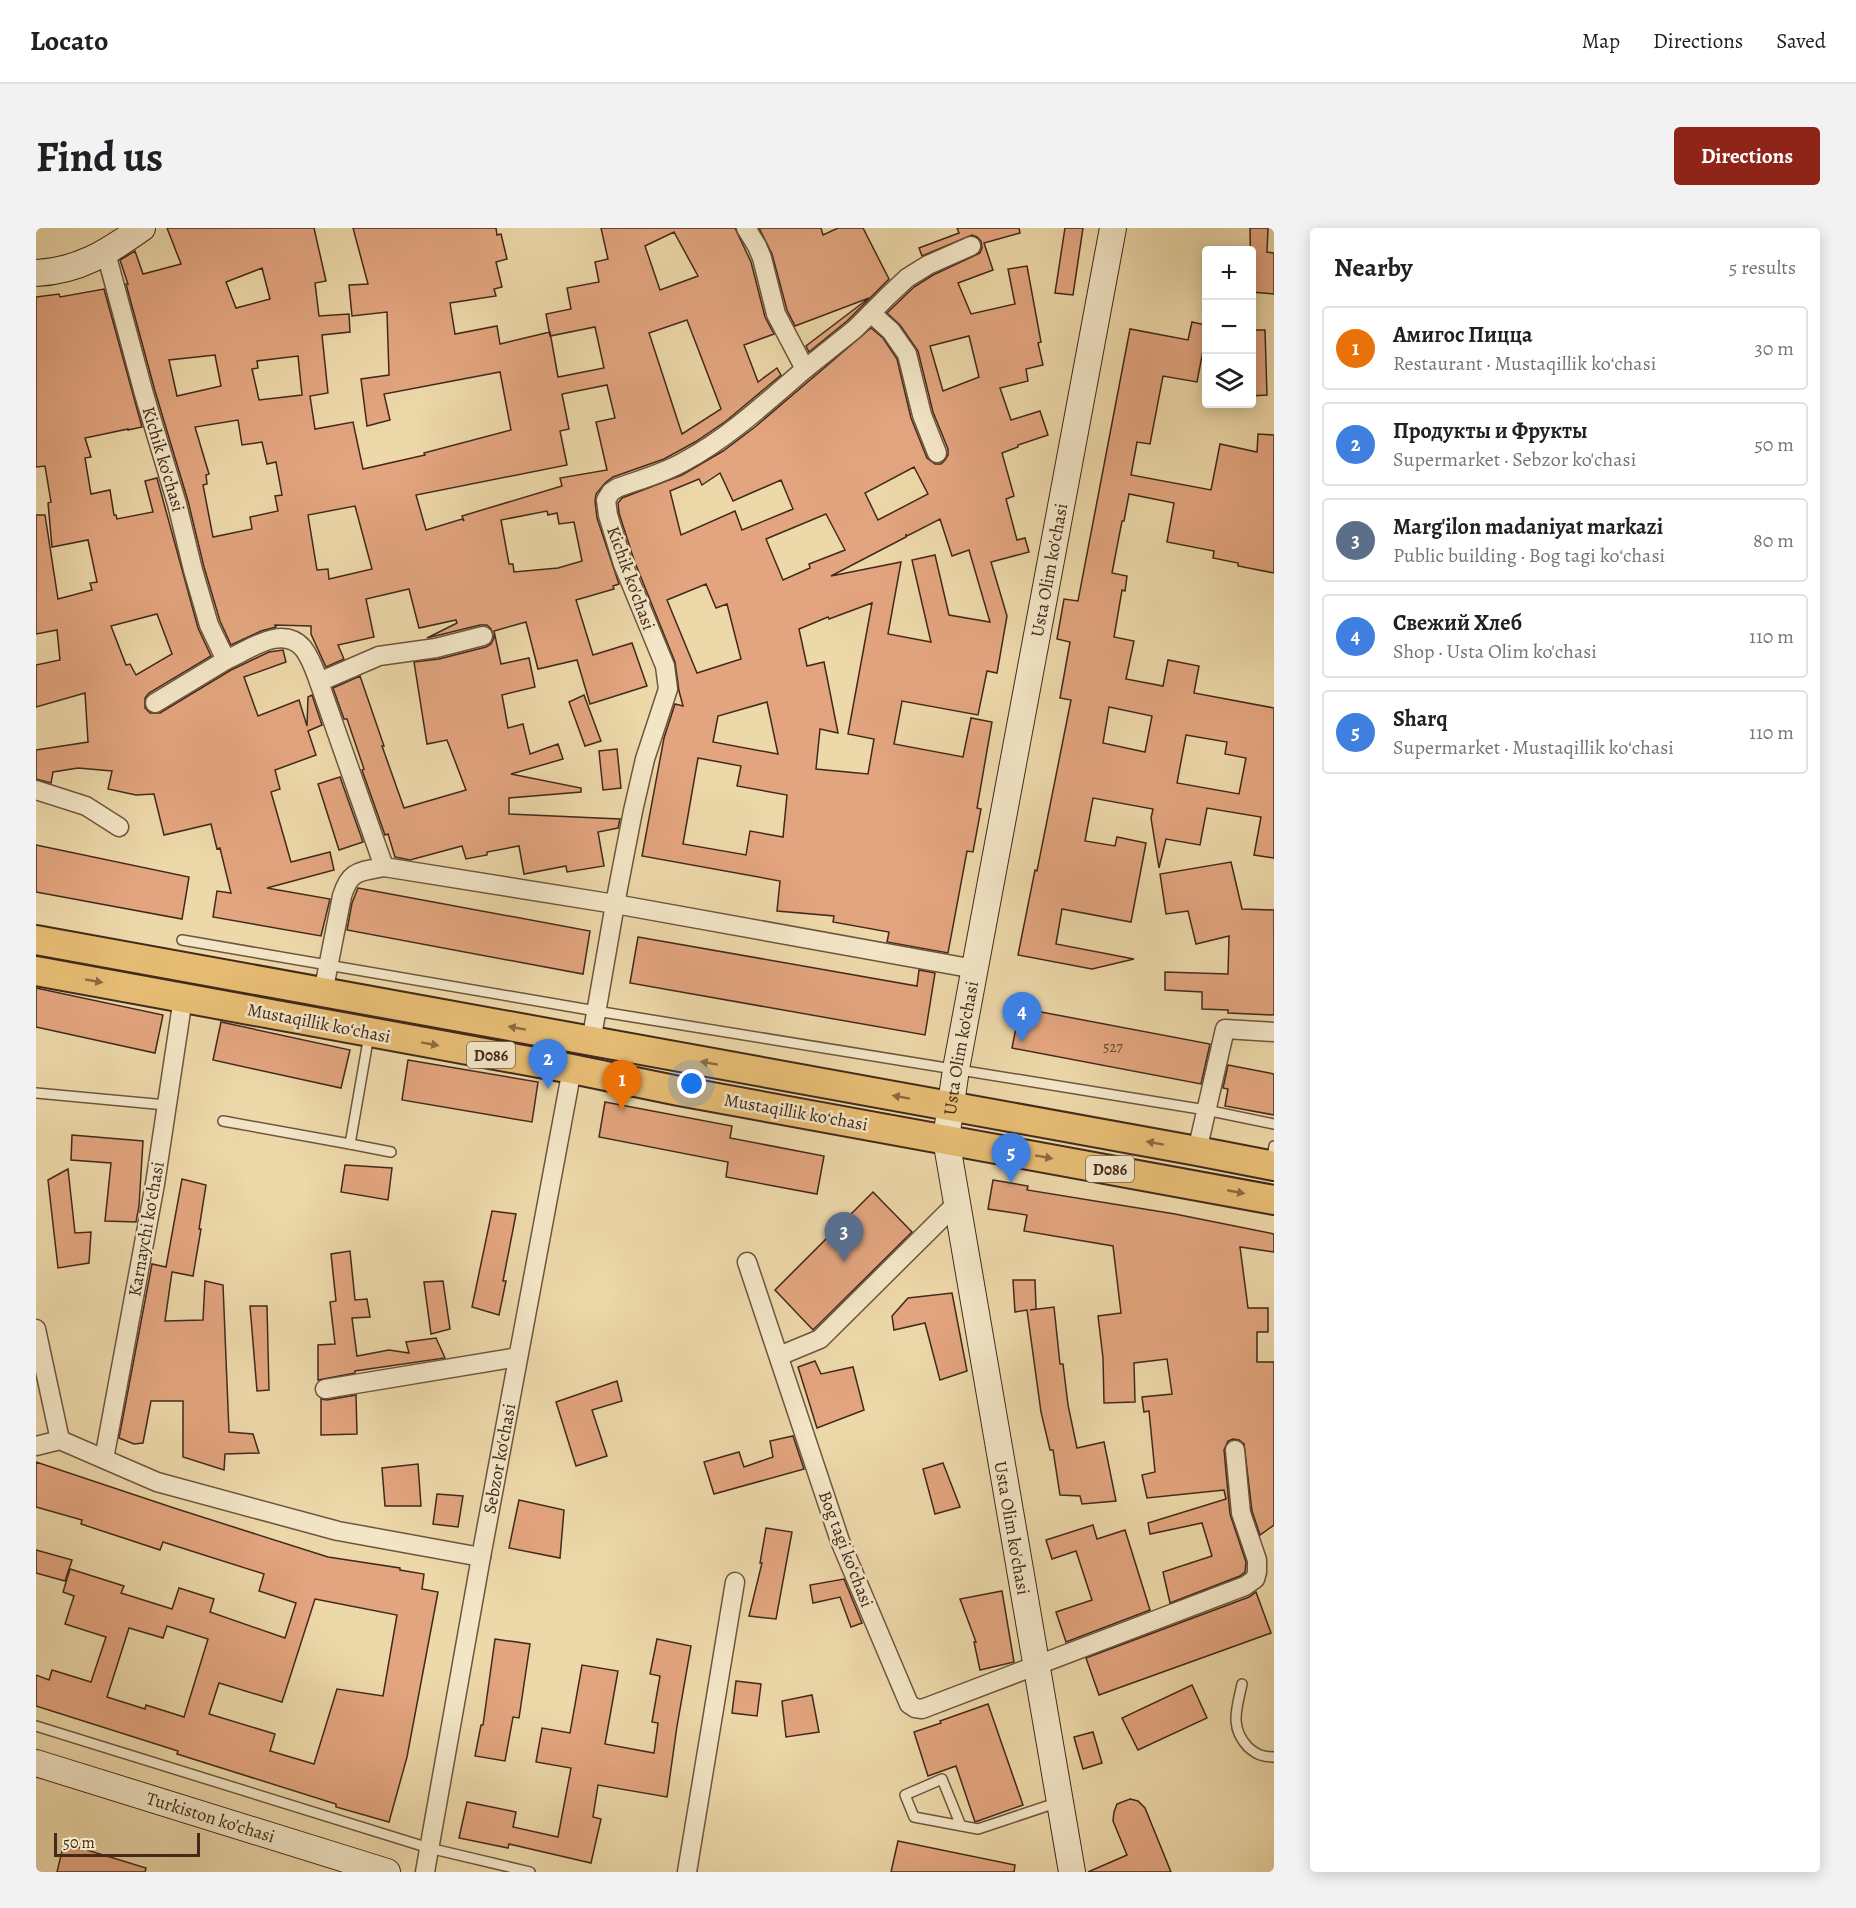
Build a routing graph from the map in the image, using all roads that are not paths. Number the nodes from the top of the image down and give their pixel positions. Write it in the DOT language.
graph roads {
  1 [pos="142,228"];
  2 [pos="746,228"];
  3 [pos="1113,228"];
  4 [pos="971,246"];
  5 [pos="106,253"];
  6 [pos="36,273"];
  7 [pos="871,313"];
  8 [pos="806,369"];
  9 [pos="937,453"];
  10 [pos="483,636"];
  11 [pos="226,660"];
  12 [pos="320,682"];
  13 [pos="155,703"];
  14 [pos="36,790"];
  15 [pos="119,826"];
  16 [pos="384,867"];
  17 [pos="615,904"];
  18 [pos="36,940"];
  19 [pos="182,940"];
  20 [pos="975,969"];
  21 [pos="36,971"];
  22 [pos="326,979"];
  23 [pos="183,998"];
  24 [pos="596,1011"];
  25 [pos="1274,1032"];
  26 [pos="370,1033"];
  27 [pos="591,1042"];
  28 [pos="572,1069"];
  29 [pos="956,1069"];
  30 [pos="36,1093"];
  31 [pos="166,1105"];
  32 [pos="950,1106"];
  33 [pos="1206,1110"];
  34 [pos="223,1121"];
  35 [pos="1274,1124"];
  36 [pos="946,1139"];
  37 [pos="350,1144"];
  38 [pos="1197,1151"];
  39 [pos="391,1152"];
  40 [pos="1273,1159"];
  41 [pos="1274,1200"];
  42 [pos="957,1204"];
  43 [pos="747,1262"];
  44 [pos="36,1329"];
  45 [pos="779,1356"];
  46 [pos="518,1357"];
  47 [pos="325,1389"];
  48 [pos="60,1440"];
  49 [pos="36,1446"];
  50 [pos="1235,1450"];
  51 [pos="104,1459"];
  52 [pos="481,1557"];
  53 [pos="735,1582"];
  54 [pos="1036,1666"];
  55 [pos="1242,1684"];
  56 [pos="36,1726"];
  57 [pos="1274,1756"];
  58 [pos="36,1763"];
  59 [pos="1060,1802"];
  60 [pos="961,1826"];
  61 [pos="429,1848"];
  62 [pos="387,1872"];
  63 [pos="425,1872"];
  64 [pos="530,1872"];
  65 [pos="687,1872"];
  66 [pos="1072,1872"];
  1 -- 5 [label="street"];
  2 -- 8 [label="street"];
  3 -- 20 [label="street, Usta Olim ko'chasi"];
  4 -- 7 [label="street"];
  5 -- 6 [label="street"];
  5 -- 11 [label="street, Kichik ko'chasi"];
  7 -- 8 [label="street"];
  7 -- 9 [label="street"];
  8 -- 17 [label="street, Kichik ko'chasi"];
  10 -- 12 [label="street"];
  11 -- 12 [label="street"];
  11 -- 13 [label="street"];
  12 -- 16 [label="street"];
  14 -- 15 [label="street"];
  16 -- 17 [label="street"];
  16 -- 22 [label="street"];
  17 -- 20 [label="street"];
  17 -- 24 [label="street, Kichik ko'chasi"];
  18 -- 22 [label="main road, Mustaqillik koʻchasi / D086"];
  19 -- 22 [label="lane"];
  20 -- 29 [label="street, Usta Olim ko'chasi"];
  21 -- 23 [label="main road, Mustaqillik koʻchasi / D086, one-way"];
  22 -- 24 [label="lane"];
  27 -- 22 [label="main road, Mustaqillik koʻchasi / D086, one-way"];
  23 -- 26 [label="main road, Mustaqillik koʻchasi / D086"];
  23 -- 31 [label="street, Karnaychi koʻchasi"];
  24 -- 27 [label="street, Kichik ko'chasi"];
  24 -- 29 [label="lane"];
  25 -- 33 [label="street"];
  26 -- 28 [label="main road, Mustaqillik koʻchasi / D086, one-way"];
  26 -- 37 [label="lane"];
  32 -- 27 [label="main road, Mustaqillik koʻchasi / D086, one-way"];
  28 -- 36 [label="main road, Mustaqillik koʻchasi / D086"];
  28 -- 46 [label="street, Sebzor ko'chasi"];
  29 -- 32 [label="street, Usta Olim ko'chasi"];
  29 -- 33 [label="lane"];
  30 -- 31 [label="lane"];
  31 -- 51 [label="street, Karnaychi koʻchasi"];
  32 -- 36 [label="street, Usta Olim ko'chasi"];
  38 -- 32 [label="main road, Mustaqillik koʻchasi / D086, one-way"];
  33 -- 35 [label="lane"];
  33 -- 38 [label="street"];
  34 -- 37 [label="lane"];
  36 -- 41 [label="main road, Mustaqillik koʻchasi / D086, one-way"];
  36 -- 42 [label="street, Usta Olim ko'chasi"];
  37 -- 39 [label="lane"];
  38 -- 40 [label="main road, Mustaqillik koʻchasi / D086"];
  42 -- 45 [label="street"];
  42 -- 54 [label="street, Usta Olim ko'chasi"];
  43 -- 45 [label="street, Bog tagi koʻchasi"];
  44 -- 48 [label="street"];
  45 -- 54 [label="street, Bog tagi koʻchasi"];
  46 -- 47 [label="street"];
  46 -- 52 [label="street, Sebzor ko'chasi"];
  48 -- 49 [label="street"];
  48 -- 51 [label="street"];
  50 -- 54 [label="street, Bog tagi koʻchasi"];
  51 -- 52 [label="street"];
  52 -- 61 [label="street, Sebzor ko'chasi"];
  53 -- 65 [label="street"];
  54 -- 59 [label="street, Usta Olim ko'chasi"];
  55 -- 57 [label="lane"];
  56 -- 61 [label="lane"];
  58 -- 62 [label="street, Turkiston ko’chasi"];
  59 -- 60 [label="lane"];
  59 -- 66 [label="street, Usta Olim ko'chasi"];
  60 -- 60 [label="lane"];
  61 -- 63 [label="street, Sebzor ko'chasi"];
  61 -- 64 [label="lane"];
}
